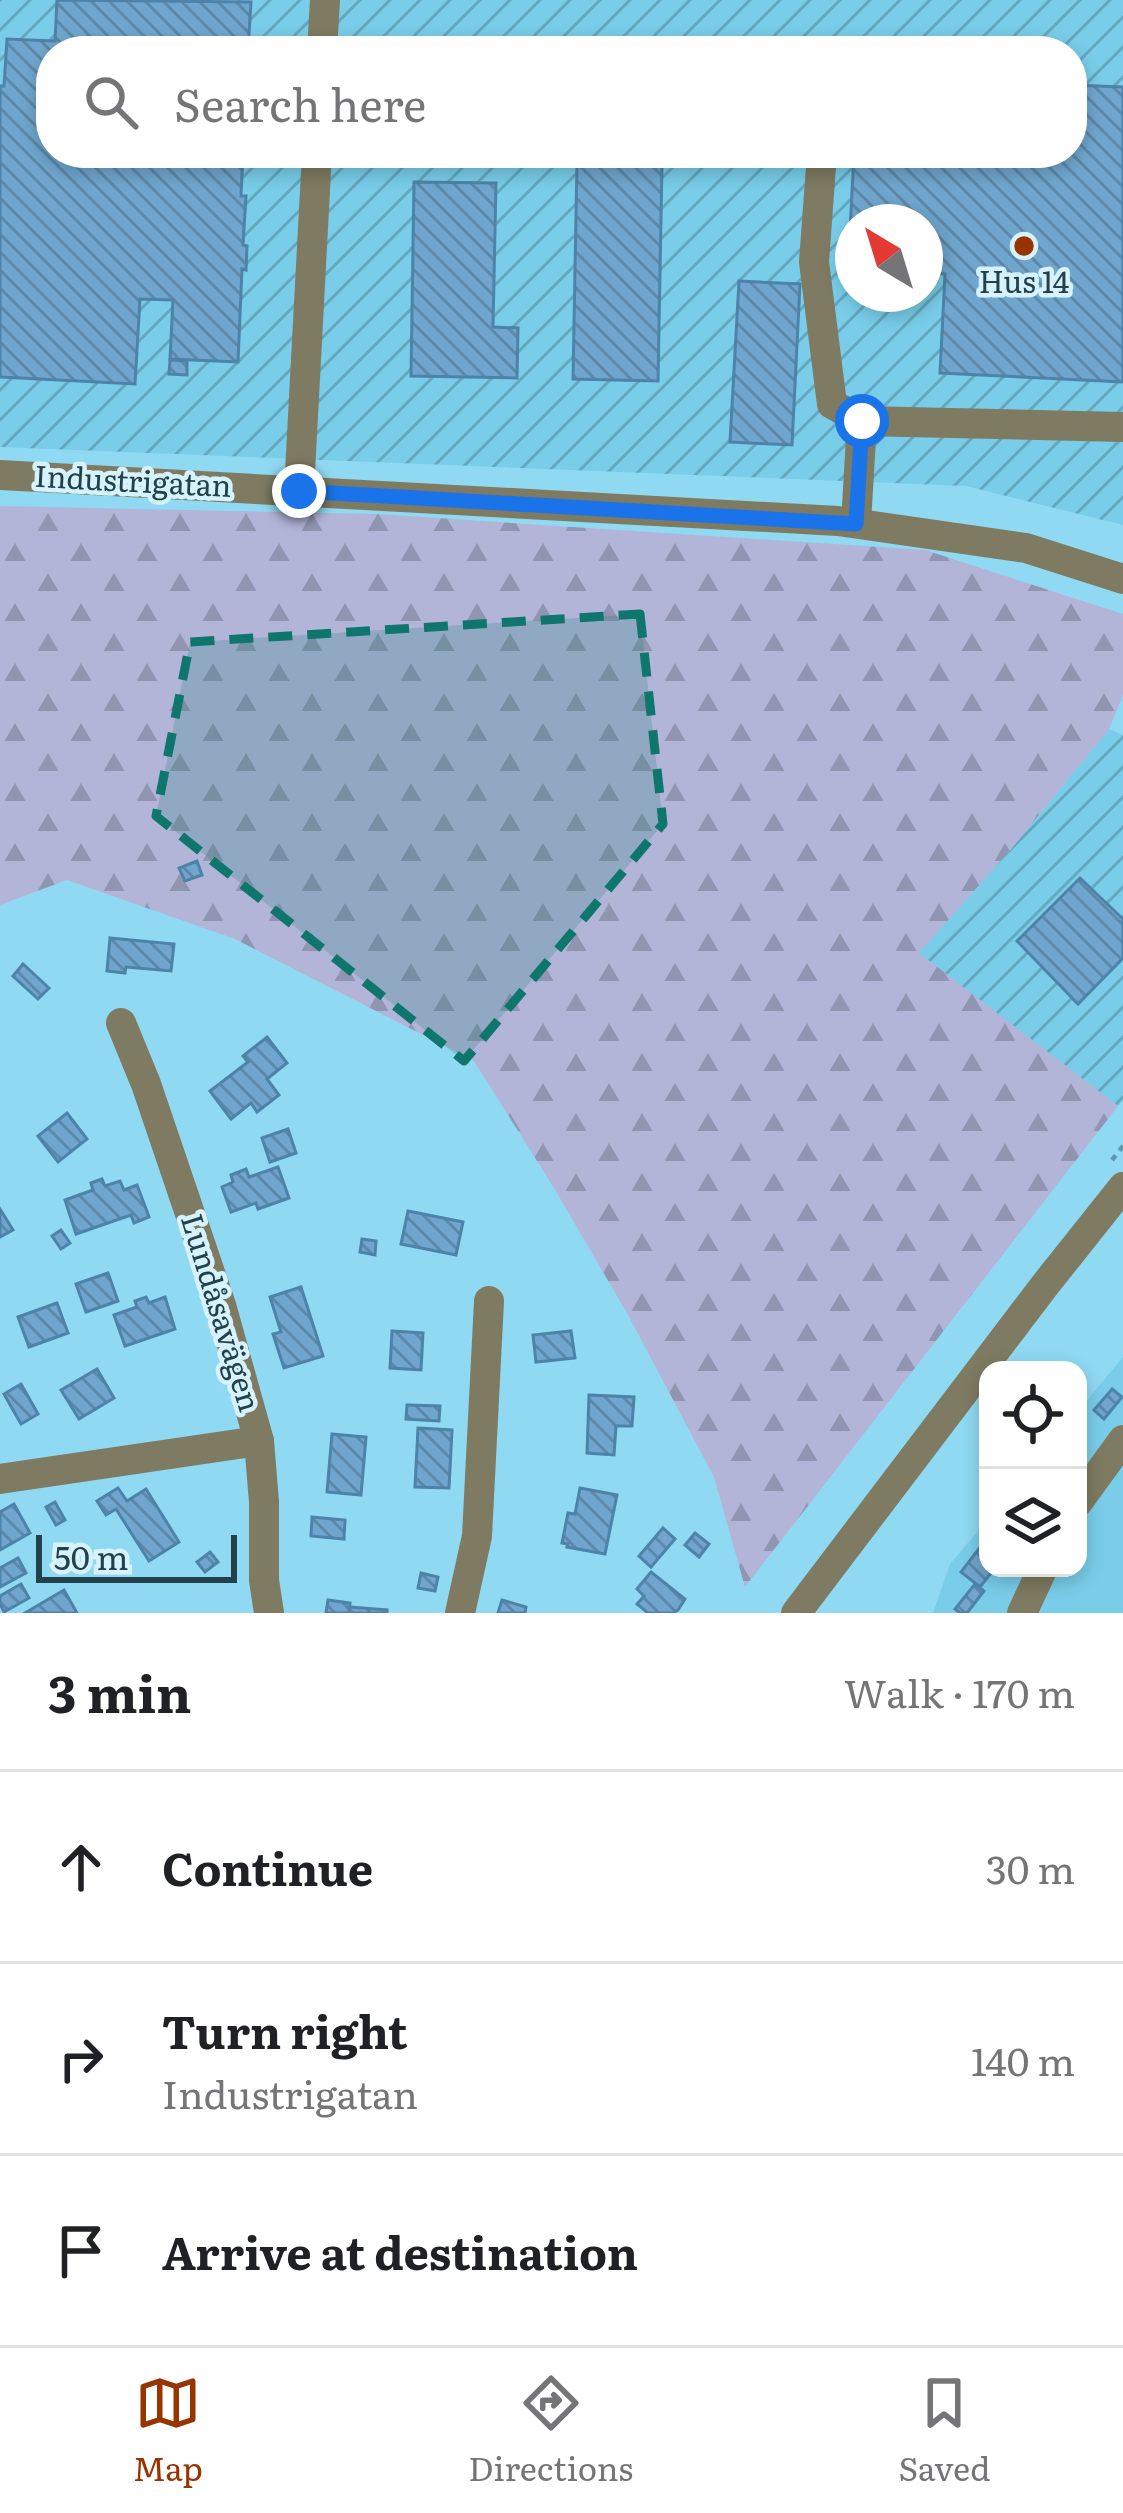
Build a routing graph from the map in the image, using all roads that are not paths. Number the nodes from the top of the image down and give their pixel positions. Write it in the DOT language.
graph roads {
  1 [pos="325,0"];
  2 [pos="323,36"];
  3 [pos="315,168"];
  4 [pos="821,168"];
  5 [pos="862,421"];
  6 [pos="1123,427"];
  7 [pos="0,475"];
  8 [pos="299,491"];
  9 [pos="856,524"];
  10 [pos="1123,580"];
  11 [pos="121,1023"];
  12 [pos="1123,1187"];
  13 [pos="489,1301"];
  14 [pos="1123,1440"];
  15 [pos="259,1441"];
  16 [pos="0,1479"];
  17 [pos="1087,1490"];
  18 [pos="1039,1577"];
  19 [pos="269,1613"];
  20 [pos="460,1613"];
  21 [pos="796,1613"];
  22 [pos="1022,1613"];
  1 -- 2 [label="street"];
  3 -- 8 [label="street"];
  4 -- 5 [label="street"];
  5 -- 6 [label="street"];
  5 -- 9 [label="street"];
  7 -- 8 [label="street, Industrigatan"];
  8 -- 9 [label="street, Industrigatan"];
  9 -- 10 [label="street, Industrigatan"];
  11 -- 15 [label="street, Lundåsavägen"];
  12 -- 21 [label="street"];
  13 -- 20 [label="street"];
  14 -- 17 [label="street"];
  15 -- 16 [label="street"];
  15 -- 19 [label="street, Lundåsavägen"];
  18 -- 22 [label="street"];
}
